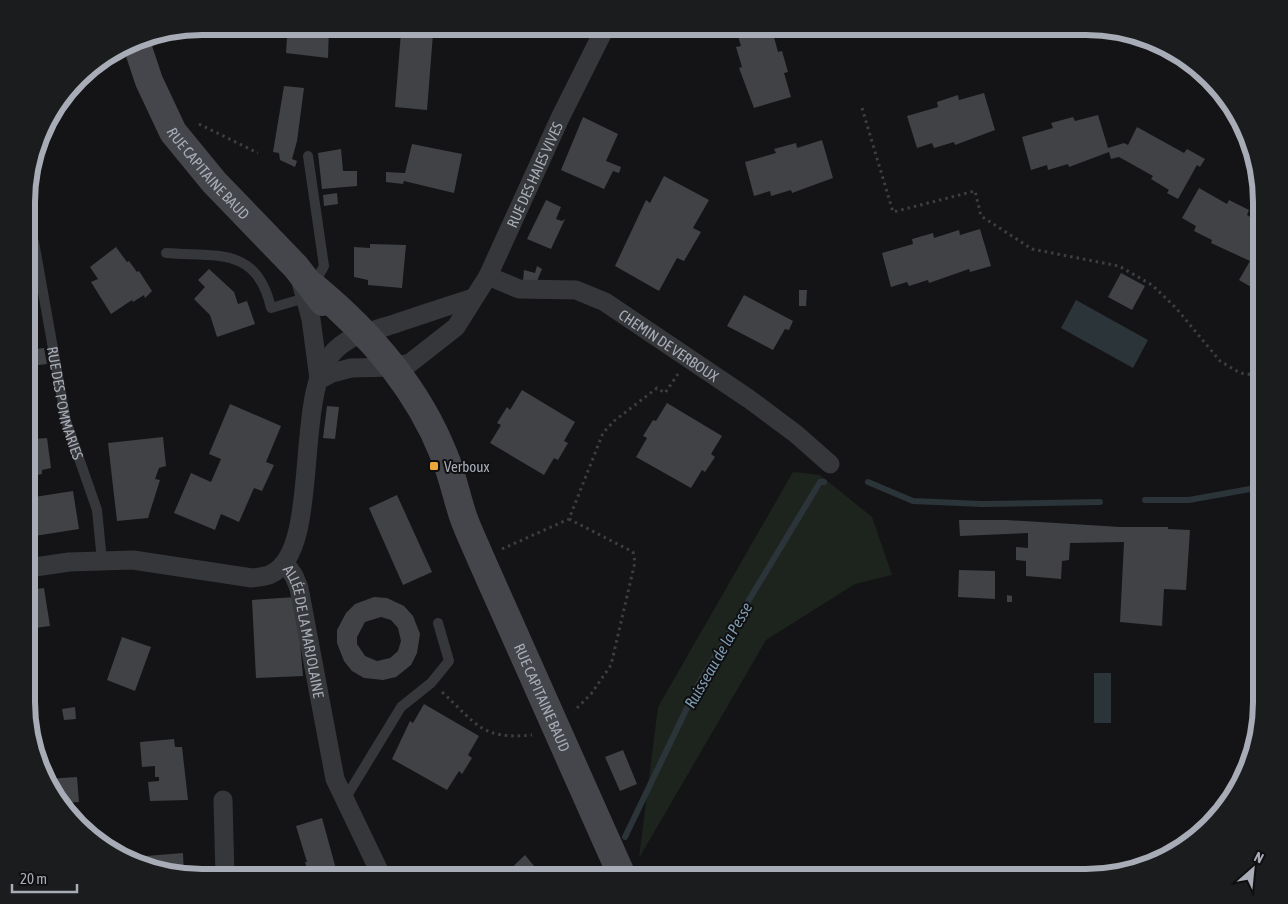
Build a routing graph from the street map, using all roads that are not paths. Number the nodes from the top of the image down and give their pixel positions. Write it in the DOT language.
graph roads {
  1 [pos="602,35"];
  2 [pos="608,35"];
  3 [pos="139,48"];
  4 [pos="594,52"];
  5 [pos="308,156"];
  6 [pos="35,248"];
  7 [pos="166,253"];
  8 [pos="488,276"];
  9 [pos="305,285"];
  10 [pos="473,298"];
  11 [pos="356,335"];
  12 [pos="385,367"];
  13 [pos="319,380"];
  14 [pos="830,464"];
  15 [pos="102,561"];
  16 [pos="285,563"];
  17 [pos="35,567"];
  18 [pos="438,623"];
  19 [pos="345,799"];
  20 [pos="223,800"];
  21 [pos="225,869"];
  22 [pos="378,869"];
  23 [pos="619,869"];
  1 -- 4 [label="street, RUE DES HAIES VIVES"];
  2 -- 4 [label="street, RUE DES HAIES VIVES"];
  3 -- 9 [label="main road, RUE CAPITAINE BAUD"];
  4 -- 8 [label="street, RUE DES HAIES VIVES"];
  5 -- 9 [label="lane"];
  6 -- 15 [label="lane, RUE DES POMMARIES"];
  7 -- 9 [label="lane"];
  8 -- 10 [label="street, RUE DES HAIES VIVES"];
  8 -- 14 [label="street, CHEMIN DE VERBOUX"];
  9 -- 11 [label="main road, RUE CAPITAINE BAUD"];
  9 -- 13 [label="street, ALLÉE DE LA MARJOLAINE"];
  10 -- 11 [label="street"];
  10 -- 12 [label="street, RUE DES HAIES VIVES"];
  11 -- 12 [label="main road, RUE CAPITAINE BAUD"];
  11 -- 13 [label="street, ALLÉE DE LA MARJOLAINE"];
  12 -- 13 [label="street"];
  12 -- 23 [label="main road, RUE CAPITAINE BAUD"];
  13 -- 16 [label="street, ALLÉE DE LA MARJOLAINE"];
  15 -- 16 [label="street"];
  15 -- 17 [label="street"];
  16 -- 19 [label="street, ALLÉE DE LA MARJOLAINE"];
  18 -- 19 [label="lane"];
  19 -- 22 [label="street, ALLÉE DE LA MARJOLAINE"];
  20 -- 21 [label="street"];
}
